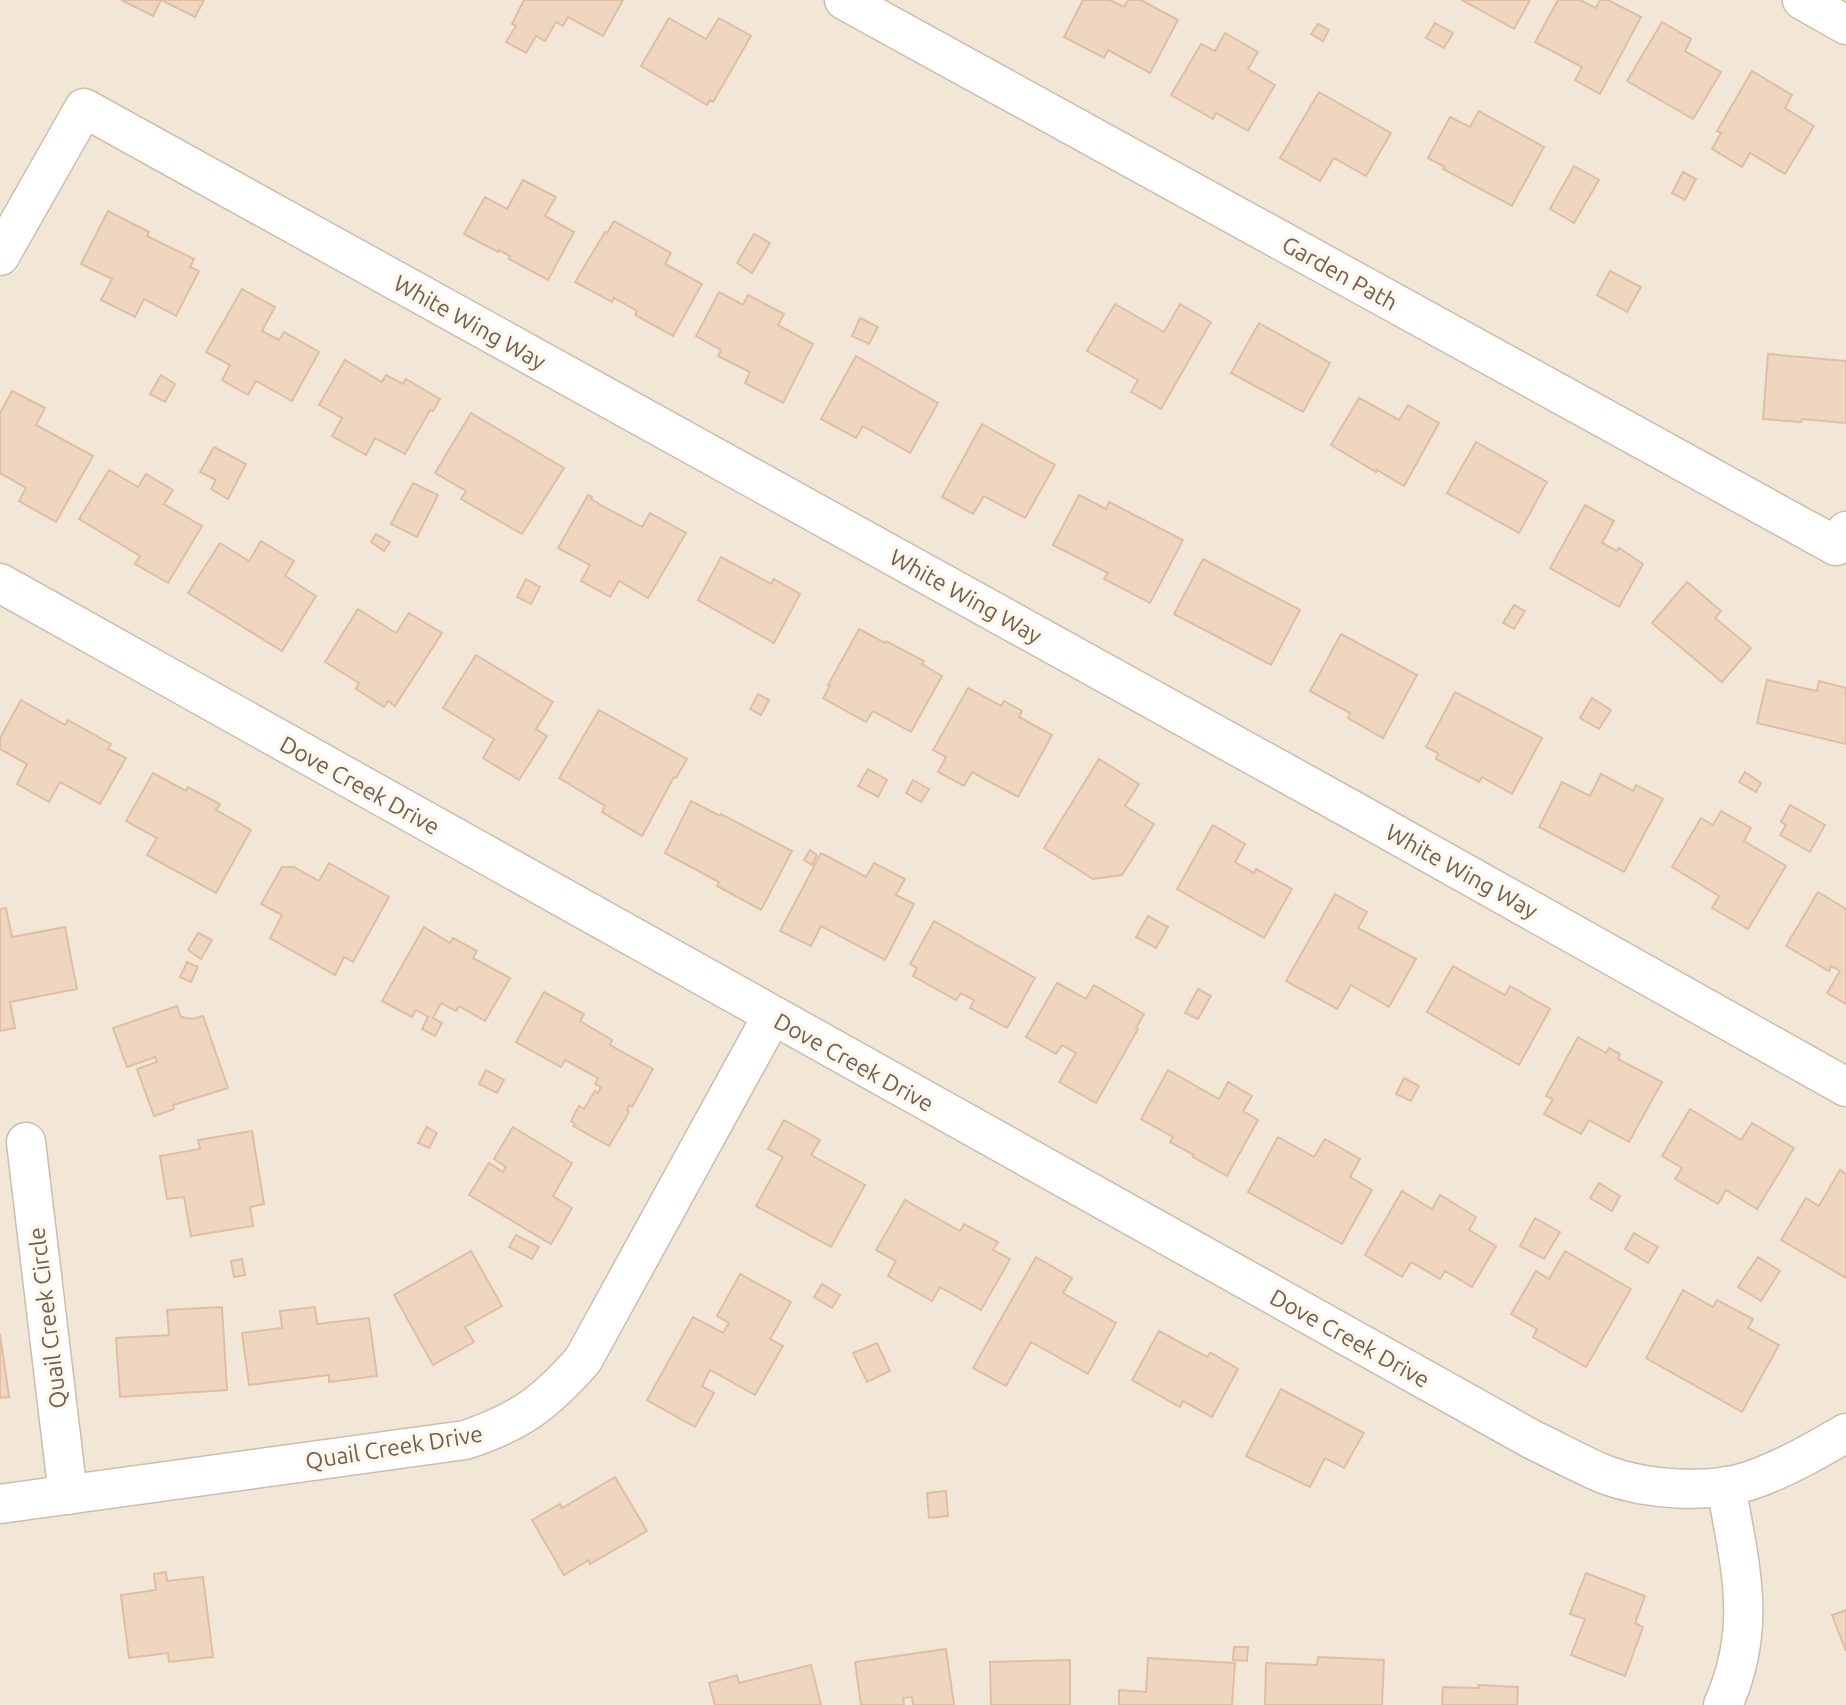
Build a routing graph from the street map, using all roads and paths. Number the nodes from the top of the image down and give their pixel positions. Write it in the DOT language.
graph roads {
  1 [pos="844,0"];
  2 [pos="1802,0"];
  3 [pos="1846,25"];
  4 [pos="0,256"];
  5 [pos="1841,539"];
  6 [pos="0,583"];
  7 [pos="772,1016"];
  8 [pos="1846,1087"];
  9 [pos="26,1142"];
  10 [pos="1846,1433"];
  11 [pos="1726,1486"];
  12 [pos="68,1495"];
  13 [pos="0,1504"];
  14 [pos="1723,1705"];
  1 -- 5 [label="street, Garden Path"];
  2 -- 3 [label="street"];
  4 -- 8 [label="street, White Wing Way"];
  6 -- 7 [label="street, Dove Creek Drive"];
  7 -- 11 [label="street, Dove Creek Drive"];
  7 -- 12 [label="street, Quail Creek Drive"];
  9 -- 12 [label="street, Quail Creek Circle"];
  10 -- 11 [label="street, Dove Creek Drive"];
  11 -- 14 [label="street"];
  12 -- 13 [label="street, Quail Creek Drive"];
}
